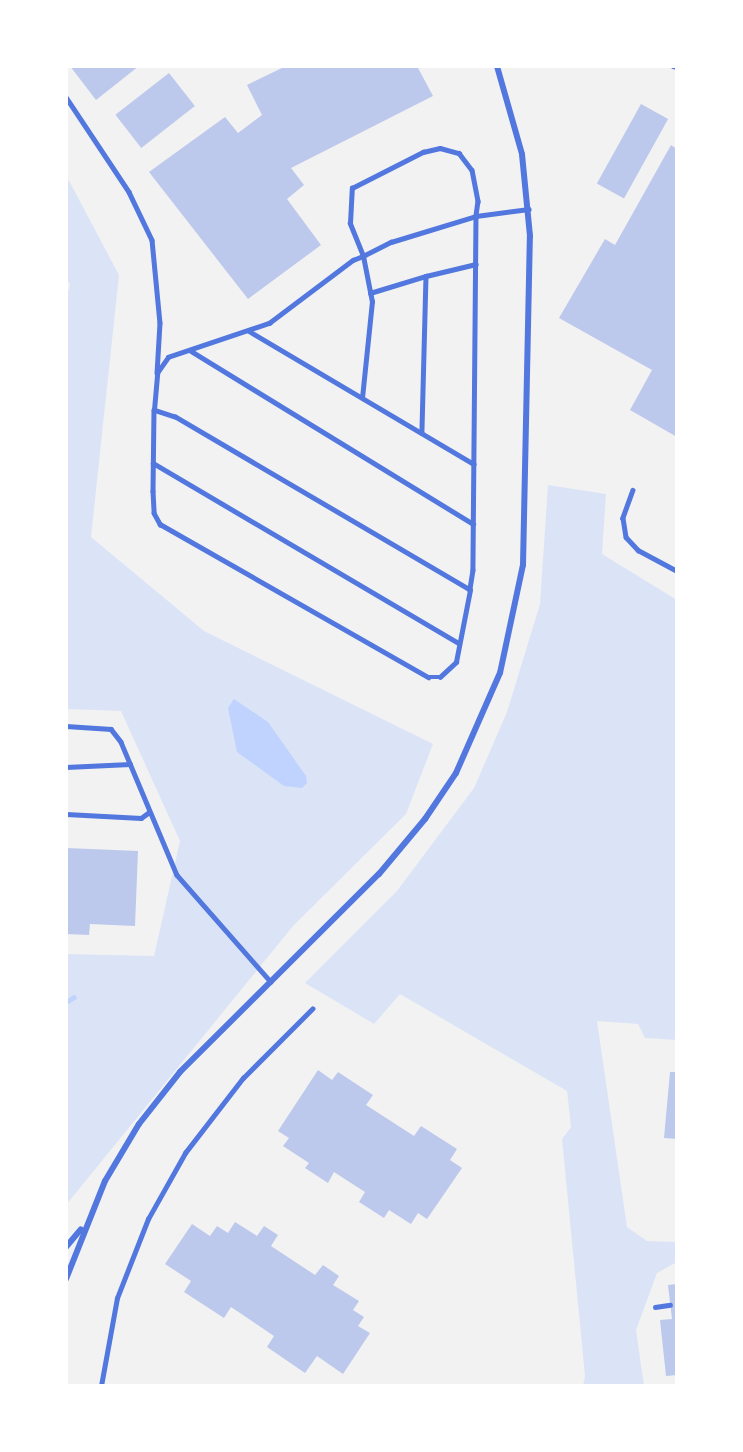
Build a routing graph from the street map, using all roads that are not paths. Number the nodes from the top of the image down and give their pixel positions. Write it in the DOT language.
graph roads {
  1 [pos="497,66"];
  2 [pos="66,97"];
  3 [pos="529,209"];
  4 [pos="476,216"];
  5 [pos="363,256"];
  6 [pos="476,264"];
  7 [pos="426,276"];
  8 [pos="370,292"];
  9 [pos="249,331"];
  10 [pos="191,351"];
  11 [pos="157,373"];
  12 [pos="362,398"];
  13 [pos="154,410"];
  14 [pos="422,433"];
  15 [pos="153,463"];
  16 [pos="474,465"];
  17 [pos="633,490"];
  18 [pos="474,524"];
  19 [pos="677,571"];
  20 [pos="470,590"];
  21 [pos="459,643"];
  22 [pos="66,726"];
  23 [pos="130,764"];
  24 [pos="66,767"];
  25 [pos="148,813"];
  26 [pos="66,814"];
  27 [pos="271,982"];
  28 [pos="312,1009"];
  29 [pos="85,1223"];
  30 [pos="66,1247"];
  31 [pos="66,1279"];
  32 [pos="670,1305"];
  33 [pos="655,1307"];
  34 [pos="101,1386"];
  1 -- 3 [label="street"];
  2 -- 11 [label="lane"];
  3 -- 4 [label="lane"];
  3 -- 27 [label="street"];
  4 -- 5 [label="lane"];
  4 -- 5 [label="lane"];
  4 -- 6 [label="lane"];
  5 -- 8 [label="lane"];
  5 -- 9 [label="lane"];
  6 -- 7 [label="lane"];
  6 -- 16 [label="lane"];
  7 -- 8 [label="lane"];
  7 -- 14 [label="lane"];
  8 -- 12 [label="lane"];
  9 -- 10 [label="lane"];
  9 -- 12 [label="lane"];
  10 -- 11 [label="lane"];
  10 -- 18 [label="lane"];
  11 -- 13 [label="lane"];
  12 -- 14 [label="lane"];
  13 -- 15 [label="lane"];
  13 -- 20 [label="lane"];
  14 -- 16 [label="lane"];
  15 -- 21 [label="lane"];
  15 -- 21 [label="lane"];
  16 -- 18 [label="lane"];
  17 -- 19 [label="lane"];
  18 -- 20 [label="lane"];
  20 -- 21 [label="lane"];
  22 -- 23 [label="lane"];
  23 -- 24 [label="lane"];
  23 -- 25 [label="lane"];
  25 -- 26 [label="lane"];
  25 -- 27 [label="lane"];
  27 -- 29 [label="street"];
  28 -- 34 [label="lane"];
  29 -- 30 [label="street"];
  29 -- 31 [label="street"];
  32 -- 33 [label="lane"];
}
